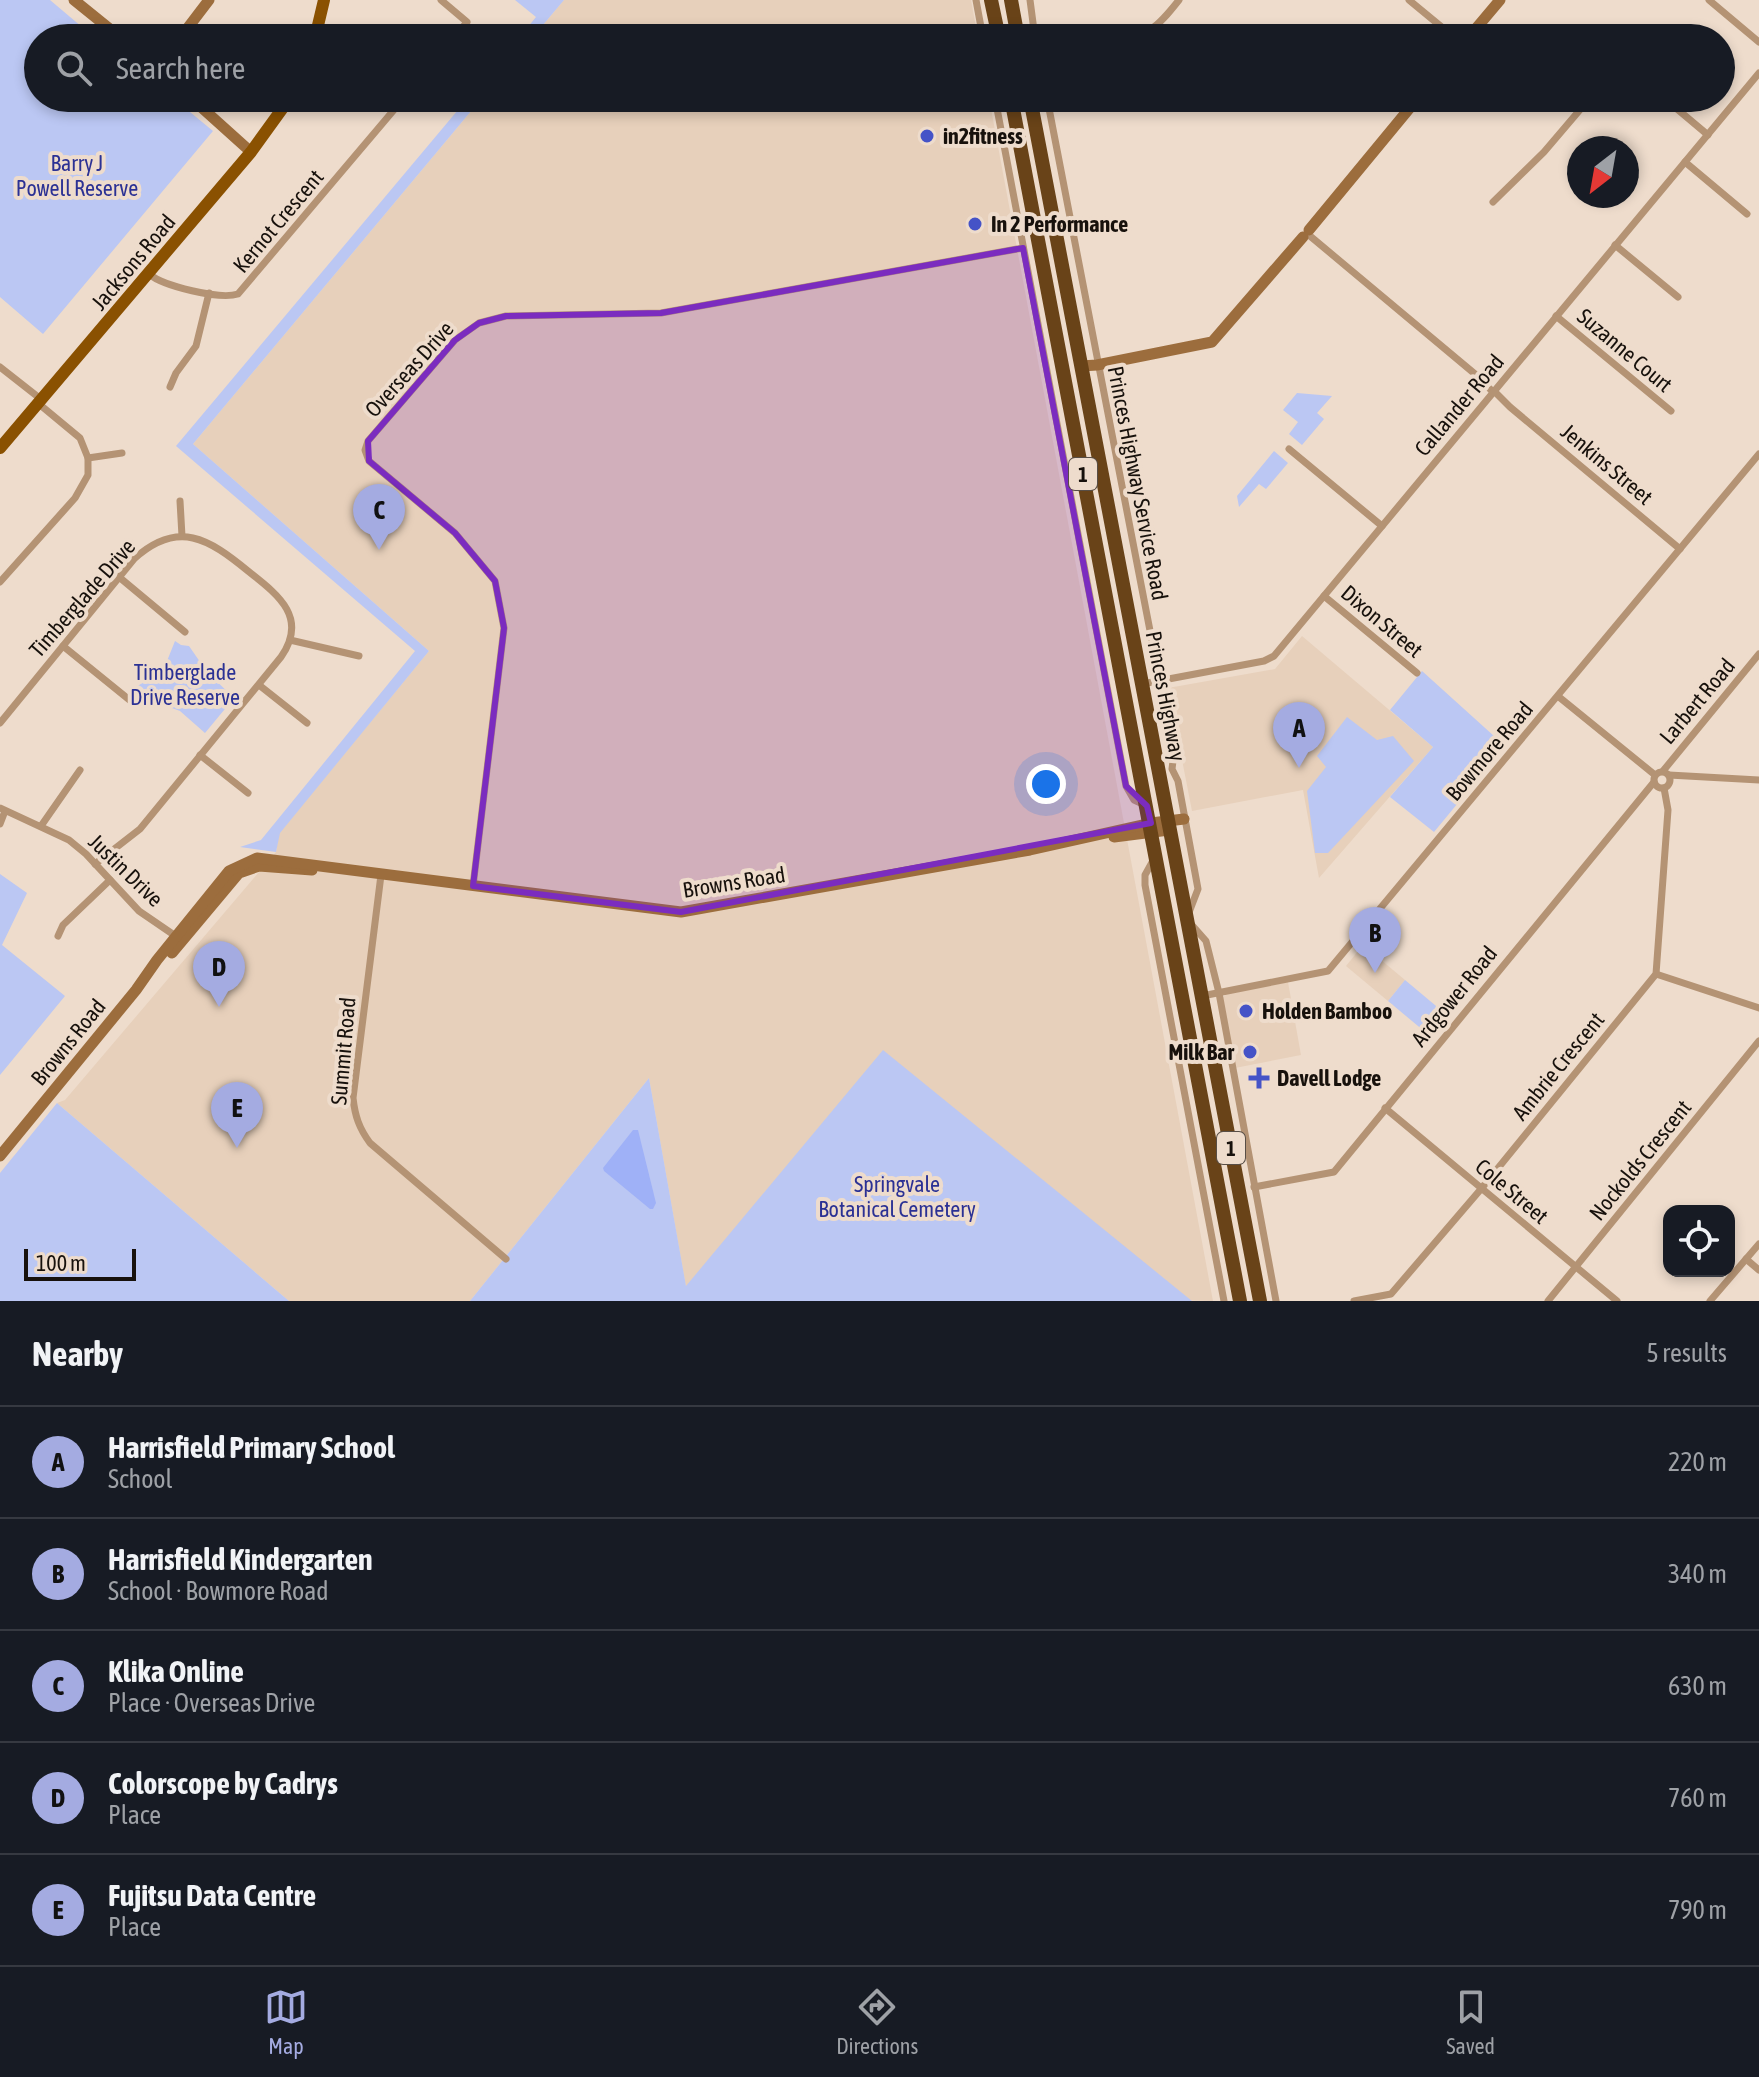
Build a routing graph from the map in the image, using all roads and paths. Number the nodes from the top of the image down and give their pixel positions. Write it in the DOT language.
graph roads {
  1 [pos="74,0"];
  2 [pos="209,0"];
  3 [pos="324,0"];
  4 [pos="441,0"];
  5 [pos="976,0"];
  6 [pos="991,0"];
  7 [pos="1011,0"];
  8 [pos="1030,0"];
  9 [pos="1179,0"];
  10 [pos="1409,0"];
  11 [pos="1500,0"];
  12 [pos="1709,0"];
  13 [pos="103,24"];
  14 [pos="190,24"];
  15 [pos="318,24"];
  16 [pos="465,24"];
  17 [pos="980,24"];
  18 [pos="996,24"];
  19 [pos="1015,24"];
  20 [pos="1033,24"];
  21 [pos="1160,24"];
  22 [pos="1438,24"];
  23 [pos="1480,24"];
  24 [pos="1759,42"];
  25 [pos="1759,73"];
  26 [pos="1735,102"];
  27 [pos="208,112"];
  28 [pos="280,112"];
  29 [pos="392,112"];
  30 [pos="998,112"];
  31 [pos="1014,112"];
  32 [pos="1033,112"];
  33 [pos="1050,112"];
  34 [pos="1407,112"];
  35 [pos="1578,112"];
  36 [pos="1681,112"];
  37 [pos="1727,112"];
  38 [pos="1708,135"];
  39 [pos="254,149"];
  40 [pos="1685,162"];
  41 [pos="1493,202"];
  42 [pos="1747,214"];
  43 [pos="1307,234"];
  44 [pos="1615,245"];
  45 [pos="1023,248"];
  46 [pos="149,274"];
  47 [pos="209,293"];
  48 [pos="1678,297"];
  49 [pos="1556,316"];
  50 [pos="1097,365"];
  51 [pos="1081,366"];
  52 [pos="0,367"];
  53 [pos="1084,384"];
  54 [pos="170,387"];
  55 [pos="1493,392"];
  56 [pos="41,402"];
  57 [pos="1671,411"];
  58 [pos="0,448"];
  59 [pos="1289,449"];
  60 [pos="122,453"];
  61 [pos="1759,454"];
  62 [pos="88,458"];
  63 [pos="1085,486"];
  64 [pos="180,501"];
  65 [pos="1382,526"];
  66 [pos="182,536"];
  67 [pos="1680,549"];
  68 [pos="119,577"];
  69 [pos="0,582"];
  70 [pos="1324,596"];
  71 [pos="185,632"];
  72 [pos="290,640"];
  73 [pos="63,646"];
  74 [pos="1759,654"];
  75 [pos="359,656"];
  76 [pos="1417,673"];
  77 [pos="1159,681"];
  78 [pos="1141,684"];
  79 [pos="259,685"];
  80 [pos="1559,697"];
  81 [pos="132,702"];
  82 [pos="0,723"];
  83 [pos="307,723"];
  84 [pos="200,755"];
  85 [pos="80,770"];
  86 [pos="1666,773"];
  87 [pos="1654,779"];
  88 [pos="1759,780"];
  89 [pos="1664,788"];
  90 [pos="248,793"];
  91 [pos="1147,806"];
  92 [pos="3,810"];
  93 [pos="1184,819"];
  94 [pos="0,824"];
  95 [pos="1168,825"];
  96 [pos="41,826"];
  97 [pos="1152,828"];
  98 [pos="1157,854"];
  99 [pos="95,864"];
  100 [pos="381,875"];
  101 [pos="110,880"];
  102 [pos="473,886"];
  103 [pos="1186,919"];
  104 [pos="58,936"];
  105 [pos="177,942"];
  106 [pos="1196,971"];
  107 [pos="1656,974"];
  108 [pos="1178,975"];
  109 [pos="1219,993"];
  110 [pos="1202,996"];
  111 [pos="1184,999"];
  112 [pos="1759,1008"];
  113 [pos="1759,1041"];
  114 [pos="1385,1108"];
  115 [pos="0,1156"];
  116 [pos="1254,1187"];
  117 [pos="1481,1189"];
  118 [pos="1759,1244"];
  119 [pos="506,1259"];
  120 [pos="1746,1259"];
  121 [pos="1576,1267"];
  122 [pos="1759,1270"];
  123 [pos="1224,1301"];
  124 [pos="1240,1301"];
  125 [pos="1260,1301"];
  126 [pos="1276,1301"];
  127 [pos="1354,1301"];
  128 [pos="1548,1301"];
  129 [pos="1617,1301"];
  130 [pos="1710,1301"];
  1 -- 13 [label="street"];
  2 -- 14 [label="street"];
  3 -- 15 [label="main road"];
  4 -- 16 [label="street"];
  5 -- 17 [label="street"];
  6 -- 18 [label="highway"];
  7 -- 19 [label="highway"];
  8 -- 20 [label="street"];
  9 -- 21 [label="street"];
  10 -- 22 [label="street"];
  11 -- 23 [label="street"];
  12 -- 24 [label="street"];
  25 -- 26 [label="street, Callander Road"];
  27 -- 39 [label="street"];
  28 -- 39 [label="main road, Jacksons Road"];
  29 -- 47 [label="street, Kernot Crescent"];
  30 -- 45 [label="street"];
  31 -- 63 [label="highway, Princes Highway / 1"];
  32 -- 51 [label="highway, Princes Highway / 1"];
  33 -- 50 [label="street, Princes Highway Service Road"];
  34 -- 43 [label="street"];
  35 -- 41 [label="street"];
  36 -- 38 [label="street"];
  37 -- 38 [label="street, Callander Road"];
  38 -- 40 [label="street, Callander Road"];
  39 -- 46 [label="main road, Jacksons Road"];
  40 -- 42 [label="street"];
  40 -- 44 [label="street, Callander Road"];
  43 -- 50 [label="street"];
  43 -- 55 [label="street, Jenkins Street"];
  44 -- 48 [label="street"];
  44 -- 49 [label="street, Callander Road"];
  45 -- 91 [label="street"];
  45 -- 102 [label="street, Overseas Drive"];
  46 -- 47 [label="street, Kernot Crescent"];
  46 -- 56 [label="main road, Jacksons Road"];
  47 -- 54 [label="street"];
  49 -- 55 [label="street, Callander Road"];
  49 -- 57 [label="street, Suzanne Court"];
  50 -- 51 [label="street"];
  50 -- 53 [label="street"];
  50 -- 77 [label="street, Princes Highway Service Road"];
  51 -- 53 [label="highway, Princes Highway / 1"];
  51 -- 63 [label="highway"];
  52 -- 56 [label="street"];
  53 -- 78 [label="highway, Princes Highway / 1"];
  55 -- 65 [label="street, Callander Road"];
  55 -- 67 [label="street, Jenkins Street"];
  56 -- 58 [label="main road, Jacksons Road"];
  56 -- 62 [label="street"];
  59 -- 65 [label="street"];
  60 -- 62 [label="street"];
  61 -- 67 [label="street, Bowmore Road"];
  62 -- 69 [label="street"];
  63 -- 91 [label="highway, Princes Highway / 1"];
  64 -- 66 [label="street"];
  65 -- 70 [label="street, Callander Road"];
  66 -- 68 [label="street, Timberglade Drive"];
  66 -- 72 [label="street"];
  67 -- 80 [label="street, Bowmore Road"];
  68 -- 71 [label="street"];
  68 -- 73 [label="street, Timberglade Drive"];
  70 -- 76 [label="street, Dixon Street"];
  70 -- 77 [label="street, Callander Road"];
  72 -- 75 [label="street"];
  72 -- 79 [label="street"];
  73 -- 81 [label="street"];
  73 -- 82 [label="street, Timberglade Drive"];
  74 -- 86 [label="street, Larbert Road"];
  77 -- 78 [label="street, Callander Road"];
  77 -- 93 [label="street, Princes Highway Service Road"];
  78 -- 95 [label="highway, Princes Highway / 1"];
  79 -- 83 [label="street"];
  79 -- 84 [label="street"];
  80 -- 87 [label="street"];
  80 -- 109 [label="street, Bowmore Road"];
  84 -- 90 [label="street"];
  84 -- 99 [label="street"];
  85 -- 96 [label="street"];
  86 -- 87 [label="street"];
  86 -- 88 [label="street"];
  86 -- 89 [label="street"];
  87 -- 89 [label="street"];
  87 -- 114 [label="street, Ardgower Road"];
  89 -- 107 [label="street"];
  91 -- 97 [label="highway, Princes Highway / 1"];
  92 -- 94 [label="street"];
  92 -- 96 [label="street, Justin Drive"];
  93 -- 95 [label="street, Browns Road"];
  93 -- 103 [label="street, Princes Highway Service Road"];
  95 -- 97 [label="street, Browns Road"];
  95 -- 103 [label="highway, Princes Highway / 1"];
  96 -- 99 [label="street, Justin Drive"];
  97 -- 98 [label="highway, Princes Highway / 1"];
  97 -- 102 [label="street, Browns Road"];
  98 -- 108 [label="highway, Princes Highway / 1"];
  98 -- 123 [label="street"];
  99 -- 101 [label="street, Justin Drive"];
  100 -- 102 [label="street, Browns Road"];
  100 -- 105 [label="street, Browns Road"];
  100 -- 119 [label="street, Summit Road"];
  101 -- 104 [label="street"];
  101 -- 105 [label="street, Justin Drive"];
  103 -- 106 [label="highway, Princes Highway / 1"];
  103 -- 109 [label="street"];
  105 -- 115 [label="street, Browns Road"];
  106 -- 108 [label="highway"];
  106 -- 110 [label="highway, Princes Highway / 1"];
  107 -- 112 [label="street"];
  107 -- 117 [label="street, Ambrie Crescent"];
  108 -- 111 [label="highway, Princes Highway / 1"];
  109 -- 110 [label="street, Bowmore Road"];
  109 -- 116 [label="street"];
  110 -- 111 [label="highway"];
  110 -- 125 [label="highway, Princes Highway / 1"];
  111 -- 124 [label="highway, Princes Highway / 1"];
  113 -- 121 [label="street, Nockolds Crescent"];
  114 -- 116 [label="street, Ardgower Road"];
  114 -- 117 [label="street, Cole Street"];
  116 -- 126 [label="street"];
  117 -- 121 [label="street, Cole Street"];
  117 -- 127 [label="street, Ambrie Crescent"];
  118 -- 120 [label="street"];
  120 -- 122 [label="street"];
  120 -- 130 [label="street"];
  121 -- 128 [label="street, Nockolds Crescent"];
  121 -- 129 [label="street, Cole Street"];
}
